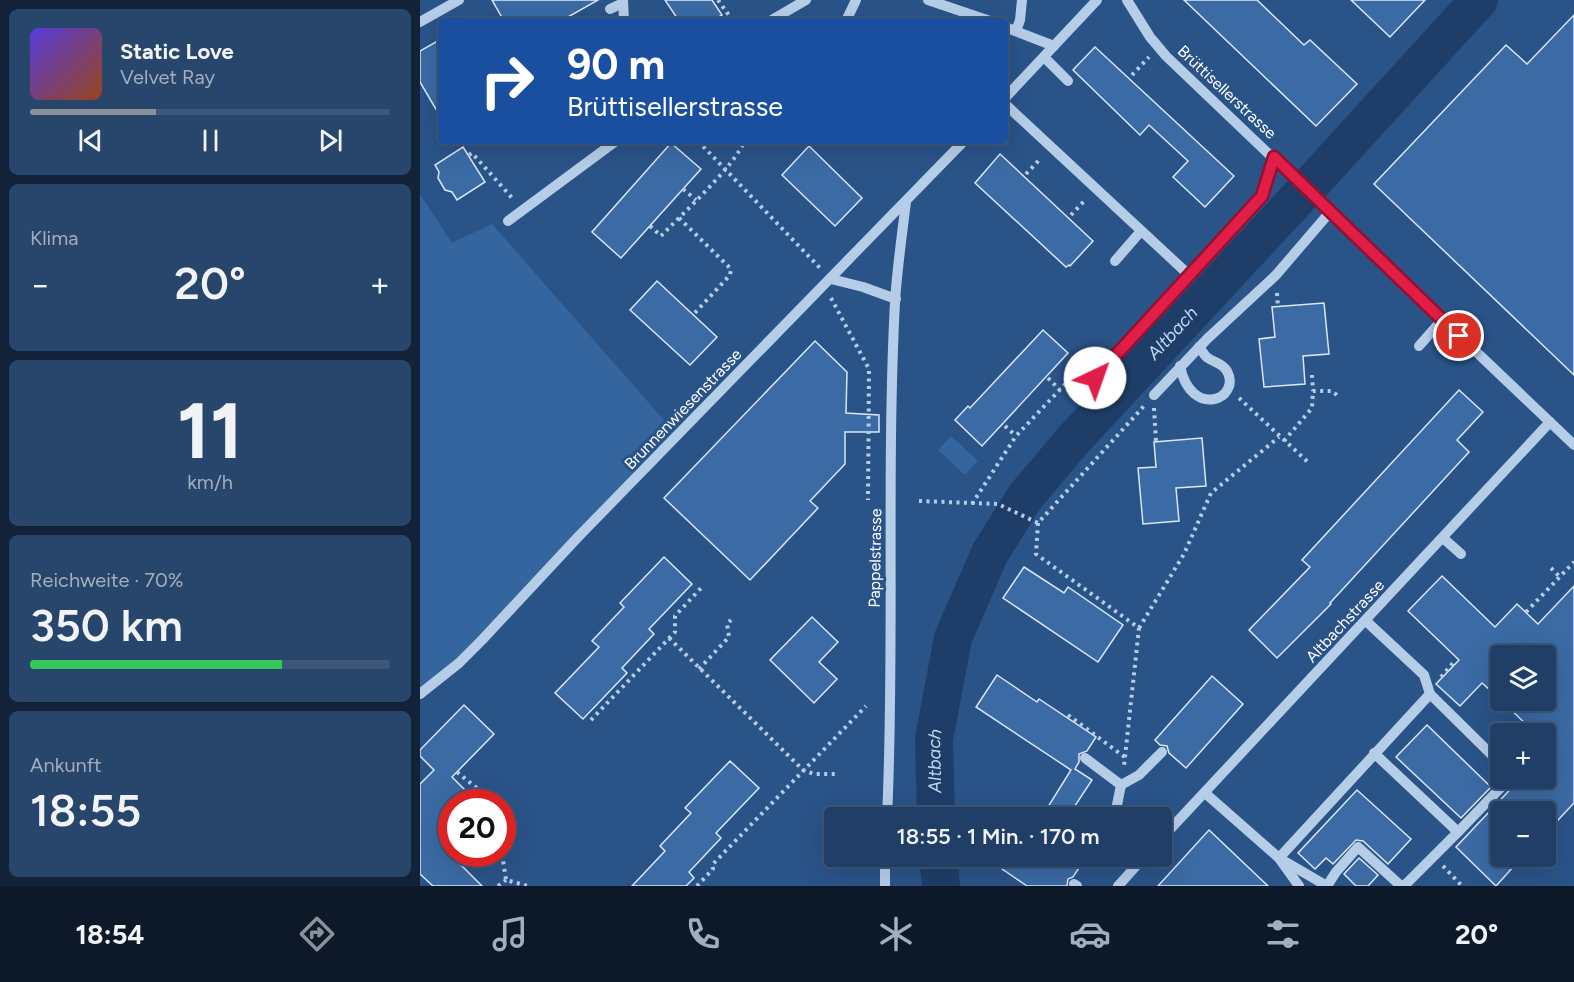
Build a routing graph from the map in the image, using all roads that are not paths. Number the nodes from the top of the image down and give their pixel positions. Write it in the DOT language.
graph roads {
  1 [pos="459,0"];
  2 [pos="806,0"];
  3 [pos="856,0"];
  4 [pos="928,0"];
  5 [pos="1022,0"];
  6 [pos="1097,0"];
  7 [pos="1126,0"];
  8 [pos="623,1"];
  9 [pos="610,9"];
  10 [pos="624,18"];
  11 [pos="775,18"];
  12 [pos="847,18"];
  13 [pos="981,18"];
  14 [pos="420,22"];
  15 [pos="1010,29"];
  16 [pos="1054,46"];
  17 [pos="1044,57"];
  18 [pos="1068,81"];
  19 [pos="1008,95"];
  20 [pos="1008,107"];
  21 [pos="612,144"];
  22 [pos="961,144"];
  23 [pos="1274,157"];
  24 [pos="906,202"];
  25 [pos="1330,212"];
  26 [pos="508,221"];
  27 [pos="1141,231"];
  28 [pos="1115,261"];
  29 [pos="1189,275"];
  30 [pos="831,279"];
  31 [pos="896,299"];
  32 [pos="1442,320"];
  33 [pos="1419,346"];
  34 [pos="1199,347"];
  35 [pos="1180,366"];
  36 [pos="1095,378"];
  37 [pos="1154,395"];
  38 [pos="1550,422"];
  39 [pos="1574,445"];
  40 [pos="1443,538"];
  41 [pos="1461,554"];
  42 [pos="1366,621"];
  43 [pos="420,694"];
  44 [pos="1430,694"];
  45 [pos="1162,752"];
  46 [pos="1374,753"];
  47 [pos="1490,753"];
  48 [pos="1085,758"];
  49 [pos="1121,784"];
  50 [pos="1499,789"];
  51 [pos="1205,793"];
  52 [pos="887,807"];
  53 [pos="1117,807"];
  54 [pos="1172,828"];
  55 [pos="1458,832"];
  56 [pos="1279,858"];
  57 [pos="885,867"];
  58 [pos="1135,867"];
  59 [pos="885,886"];
  60 [pos="1118,886"];
  61 [pos="1299,886"];
  62 [pos="1327,886"];
  63 [pos="1403,886"];
  1 -- 14 [label="street"];
  2 -- 11 [label="street"];
  3 -- 12 [label="street"];
  4 -- 13 [label="street"];
  5 -- 15 [label="street"];
  6 -- 16 [label="street"];
  7 -- 23 [label="street, Brüttisellerstrasse"];
  8 -- 9 [label="street"];
  8 -- 10 [label="street"];
  15 -- 16 [label="street"];
  16 -- 17 [label="street"];
  17 -- 18 [label="street"];
  17 -- 19 [label="street"];
  20 -- 27 [label="street"];
  21 -- 26 [label="street"];
  22 -- 24 [label="street, Brunnenwiesenstrasse"];
  23 -- 25 [label="street, Brüttisellerstrasse"];
  23 -- 29 [label="street"];
  24 -- 30 [label="street, Brunnenwiesenstrasse"];
  24 -- 31 [label="street, Pappelstrasse"];
  25 -- 32 [label="street, Brüttisellerstrasse"];
  25 -- 34 [label="street"];
  27 -- 28 [label="street"];
  27 -- 29 [label="street"];
  29 -- 36 [label="street"];
  30 -- 31 [label="street"];
  30 -- 43 [label="street, Brunnenwiesenstrasse"];
  31 -- 52 [label="street, Pappelstrasse"];
  32 -- 33 [label="street"];
  32 -- 38 [label="street, Brüttisellerstrasse"];
  34 -- 35 [label="street"];
  34 -- 35 [label="street"];
  35 -- 37 [label="street"];
  38 -- 39 [label="street, Brüttisellerstrasse"];
  38 -- 40 [label="street, Altbachstrasse"];
  40 -- 41 [label="street"];
  40 -- 42 [label="street, Altbachstrasse"];
  42 -- 44 [label="street"];
  42 -- 51 [label="street, Altbachstrasse"];
  44 -- 46 [label="street"];
  44 -- 47 [label="street"];
  45 -- 49 [label="street"];
  46 -- 55 [label="street"];
  46 -- 56 [label="street"];
  48 -- 49 [label="street"];
  49 -- 53 [label="street"];
  50 -- 55 [label="street"];
  51 -- 54 [label="street, Altbachstrasse"];
  51 -- 56 [label="street"];
  55 -- 63 [label="street"];
  56 -- 61 [label="street"];
  56 -- 62 [label="street"];
  57 -- 59 [label="street"];
  58 -- 60 [label="street"];
  62 -- 63 [label="street"];
}
